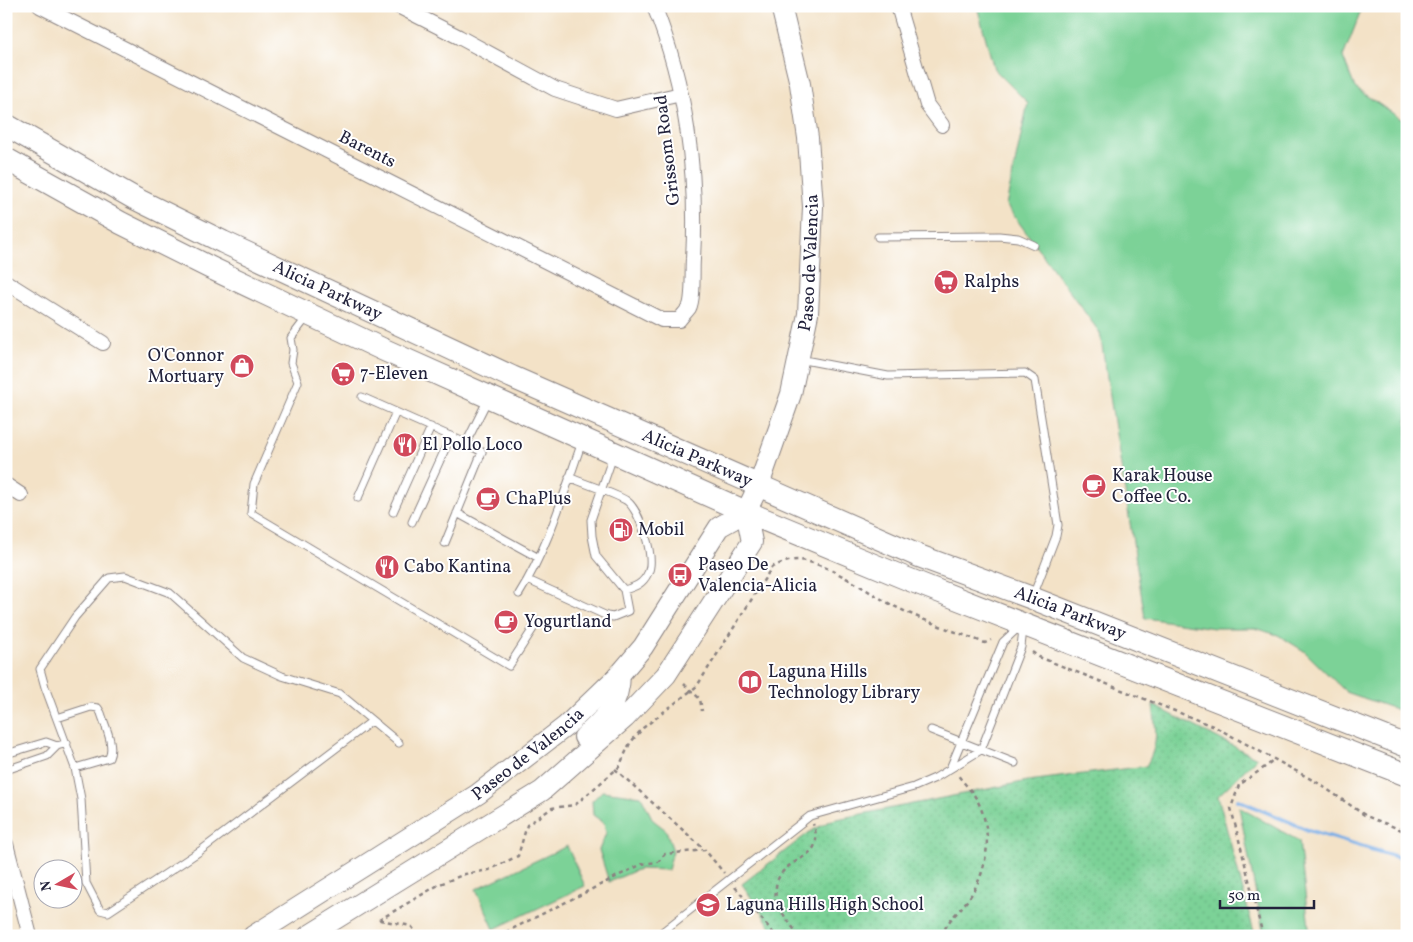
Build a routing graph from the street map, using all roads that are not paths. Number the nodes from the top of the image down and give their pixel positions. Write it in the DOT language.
graph roads {
  1 [pos="40,6"];
  2 [pos="398,6"];
  3 [pos="654,6"];
  4 [pos="781,6"];
  5 [pos="898,6"];
  6 [pos="681,94"];
  7 [pos="942,125"];
  8 [pos="6,126"];
  9 [pos="6,159"];
  10 [pos="878,237"];
  11 [pos="1034,245"];
  12 [pos="6,282"];
  13 [pos="308,314"];
  14 [pos="679,320"];
  15 [pos="396,323"];
  16 [pos="103,343"];
  17 [pos="382,349"];
  18 [pos="799,359"];
  19 [pos="362,397"];
  20 [pos="489,397"];
  21 [pos="396,412"];
  22 [pos="431,427"];
  23 [pos="451,436"];
  24 [pos="583,439"];
  25 [pos="466,443"];
  26 [pos="615,453"];
  27 [pos="569,477"];
  28 [pos="6,485"];
  29 [pos="759,485"];
  30 [pos="600,490"];
  31 [pos="21,495"];
  32 [pos="358,498"];
  33 [pos="393,512"];
  34 [pos="746,512"];
  35 [pos="457,513"];
  36 [pos="412,522"];
  37 [pos="445,543"];
  38 [pos="537,558"];
  39 [pos="528,580"];
  40 [pos="624,590"];
  41 [pos="519,594"];
  42 [pos="1032,598"];
  43 [pos="538,620"];
  44 [pos="1023,623"];
  45 [pos="620,674"];
  46 [pos="58,718"];
  47 [pos="372,721"];
  48 [pos="931,730"];
  49 [pos="67,743"];
  50 [pos="400,743"];
  51 [pos="963,743"];
  52 [pos="57,746"];
  53 [pos="1407,746"];
  54 [pos="981,750"];
  55 [pos="6,754"];
  56 [pos="1015,763"];
  57 [pos="951,767"];
  58 [pos="76,768"];
  59 [pos="6,770"];
  60 [pos="563,772"];
  61 [pos="1407,775"];
  62 [pos="6,844"];
  63 [pos="30,936"];
  64 [pos="253,936"];
  65 [pos="308,936"];
  66 [pos="657,936"];
  1 -- 14 [label="street, Barents"];
  2 -- 6 [label="street"];
  3 -- 6 [label="street, Grissom Road"];
  4 -- 18 [label="main road, Paseo de Valencia"];
  5 -- 7 [label="street"];
  6 -- 14 [label="street, Grissom Road"];
  8 -- 15 [label="main road, Alicia Parkway"];
  9 -- 13 [label="main road, Alicia Parkway"];
  10 -- 11 [label="lane"];
  12 -- 16 [label="street"];
  13 -- 17 [label="main road, Alicia Parkway"];
  13 -- 43 [label="lane"];
  15 -- 17 [label="main road"];
  15 -- 29 [label="main road, Alicia Parkway"];
  17 -- 20 [label="main road, Alicia Parkway"];
  18 -- 29 [label="main road, Paseo de Valencia"];
  18 -- 42 [label="lane"];
  19 -- 21 [label="lane"];
  20 -- 24 [label="main road, Alicia Parkway"];
  20 -- 25 [label="lane"];
  21 -- 22 [label="lane"];
  21 -- 32 [label="lane"];
  22 -- 23 [label="lane"];
  22 -- 33 [label="lane"];
  23 -- 25 [label="lane"];
  23 -- 36 [label="lane"];
  24 -- 26 [label="main road, Alicia Parkway"];
  24 -- 27 [label="lane"];
  25 -- 35 [label="lane"];
  26 -- 30 [label="lane"];
  26 -- 34 [label="main road, Alicia Parkway"];
  27 -- 30 [label="lane"];
  27 -- 38 [label="lane"];
  28 -- 31 [label="street"];
  29 -- 34 [label="main road, Paseo de Valencia"];
  29 -- 42 [label="main road, Alicia Parkway"];
  30 -- 40 [label="lane"];
  30 -- 40 [label="lane"];
  34 -- 44 [label="main road, Alicia Parkway"];
  34 -- 45 [label="main road, Paseo de Valencia"];
  34 -- 60 [label="main road, Paseo de Valencia"];
  35 -- 37 [label="lane"];
  35 -- 38 [label="lane"];
  38 -- 39 [label="lane"];
  39 -- 40 [label="lane"];
  39 -- 41 [label="lane"];
  42 -- 44 [label="main road"];
  42 -- 53 [label="main road, Alicia Parkway"];
  44 -- 51 [label="lane"];
  44 -- 54 [label="lane"];
  44 -- 61 [label="main road, Alicia Parkway"];
  45 -- 60 [label="main road"];
  45 -- 64 [label="main road, Paseo de Valencia"];
  46 -- 47 [label="lane"];
  46 -- 49 [label="lane"];
  46 -- 58 [label="lane"];
  47 -- 50 [label="lane"];
  47 -- 58 [label="lane"];
  48 -- 51 [label="lane"];
  49 -- 52 [label="lane"];
  49 -- 58 [label="lane"];
  51 -- 54 [label="lane"];
  51 -- 57 [label="lane"];
  52 -- 55 [label="lane"];
  52 -- 59 [label="lane"];
  54 -- 56 [label="lane"];
  54 -- 57 [label="lane"];
  57 -- 66 [label="lane"];
  60 -- 65 [label="main road, Paseo de Valencia"];
  62 -- 63 [label="street"];
}
